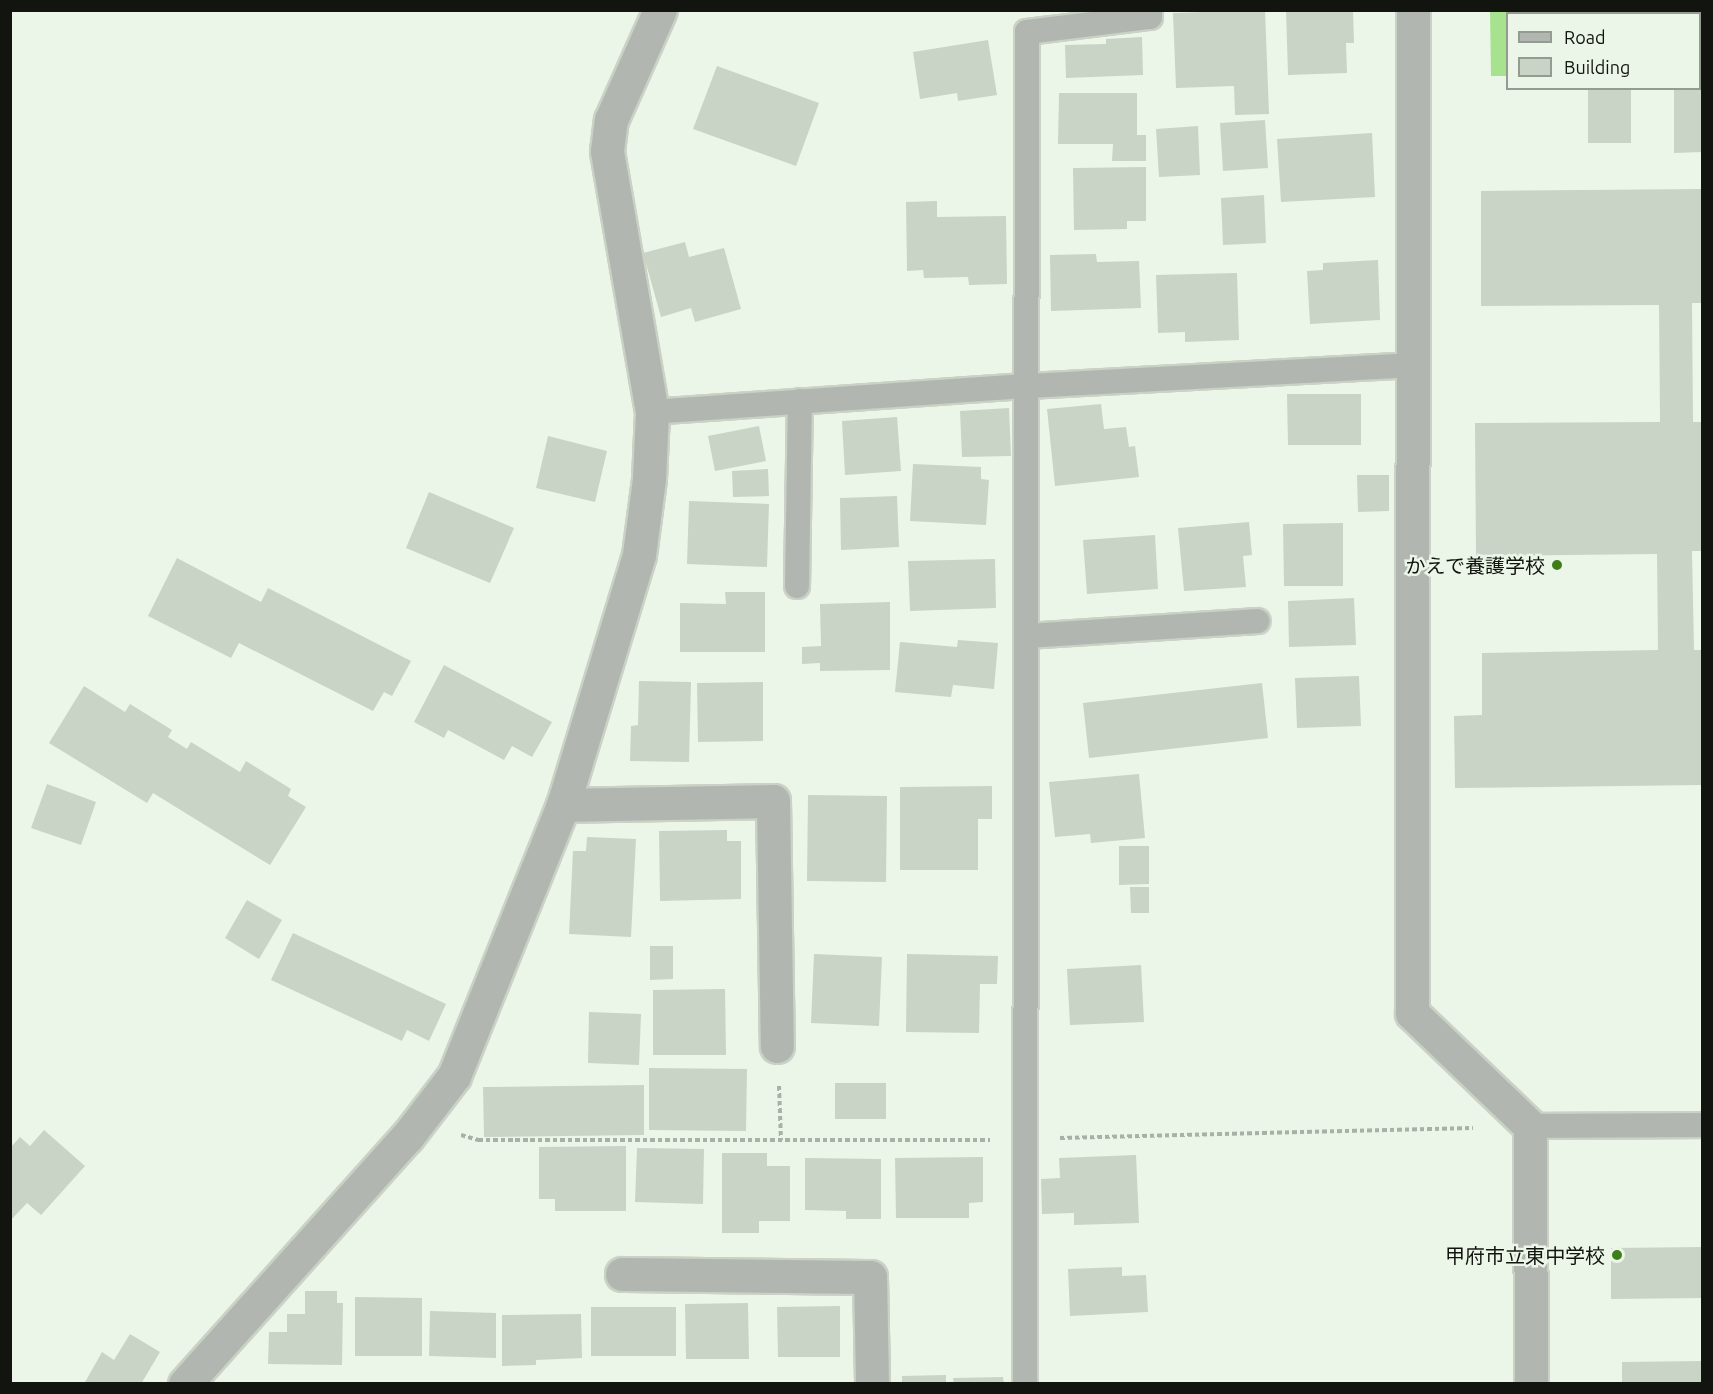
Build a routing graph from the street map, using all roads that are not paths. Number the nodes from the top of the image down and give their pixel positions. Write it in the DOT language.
graph roads {
  1 [pos="660,10"];
  2 [pos="1150,10"];
  3 [pos="1413,10"];
  4 [pos="1411,365"];
  5 [pos="1027,386"];
  6 [pos="800,401"];
  7 [pos="652,412"];
  8 [pos="797,586"];
  9 [pos="1257,621"];
  10 [pos="1027,636"];
  11 [pos="563,805"];
  12 [pos="777,1046"];
  13 [pos="1702,1125"];
  14 [pos="1530,1126"];
  15 [pos="622,1274"];
  16 [pos="185,1383"];
  17 [pos="872,1383"];
  18 [pos="1025,1383"];
  19 [pos="1532,1383"];
  1 -- 7 [label="street"];
  2 -- 5 [label="lane"];
  3 -- 4 [label="street"];
  4 -- 5 [label="lane"];
  4 -- 14 [label="street"];
  5 -- 6 [label="lane"];
  5 -- 10 [label="lane"];
  6 -- 7 [label="lane"];
  6 -- 8 [label="lane"];
  7 -- 11 [label="street"];
  9 -- 10 [label="lane"];
  10 -- 18 [label="lane"];
  11 -- 12 [label="street"];
  11 -- 16 [label="street"];
  13 -- 14 [label="lane"];
  14 -- 19 [label="street"];
  15 -- 17 [label="street"];
}
